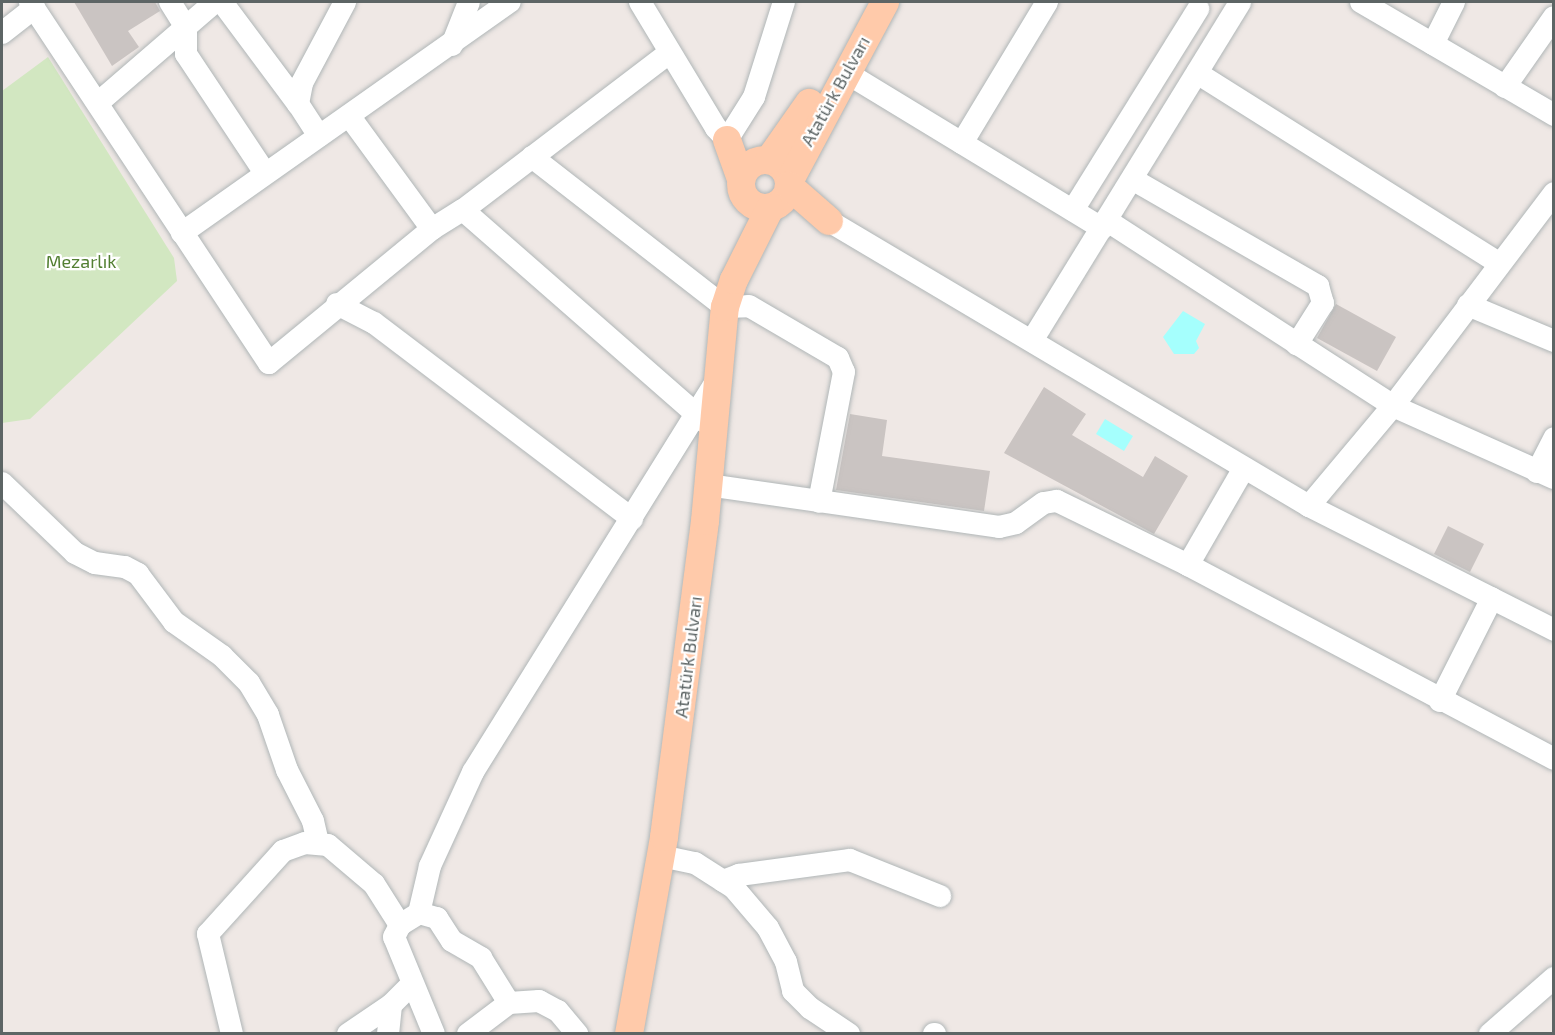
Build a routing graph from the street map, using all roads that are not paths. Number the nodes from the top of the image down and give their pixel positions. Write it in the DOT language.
graph roads {
  1 [pos="170,2"];
  2 [pos="215,2"];
  3 [pos="222,2"];
  4 [pos="345,2"];
  5 [pos="469,2"];
  6 [pos="510,2"];
  7 [pos="640,2"];
  8 [pos="784,2"];
  9 [pos="871,2"];
  10 [pos="885,2"];
  11 [pos="1047,2"];
  12 [pos="1240,2"];
  13 [pos="1361,2"];
  14 [pos="1454,2"];
  15 [pos="32,4"];
  16 [pos="1189,5"];
  17 [pos="1554,17"];
  18 [pos="1228,22"];
  19 [pos="186,28"];
  20 [pos="2,33"];
  21 [pos="452,45"];
  22 [pos="1433,45"];
  23 [pos="669,53"];
  24 [pos="845,72"];
  25 [pos="1197,73"];
  26 [pos="1505,87"];
  27 [pos="99,102"];
  28 [pos="298,104"];
  29 [pos="1554,115"];
  30 [pos="350,117"];
  31 [pos="319,136"];
  32 [pos="727,140"];
  33 [pos="962,143"];
  34 [pos="532,157"];
  35 [pos="265,174"];
  36 [pos="753,174"];
  37 [pos="1132,179"];
  38 [pos="1554,193"];
  39 [pos="782,195"];
  40 [pos="463,210"];
  41 [pos="1073,210"];
  42 [pos="829,221"];
  43 [pos="1104,224"];
  44 [pos="432,229"];
  45 [pos="182,233"];
  46 [pos="1499,263"];
  47 [pos="734,280"];
  48 [pos="337,303"];
  49 [pos="1468,305"];
  50 [pos="725,307"];
  51 [pos="1033,339"];
  52 [pos="1554,340"];
  53 [pos="1297,344"];
  54 [pos="1393,406"];
  55 [pos="703,420"];
  56 [pos="1554,438"];
  57 [pos="1244,468"];
  58 [pos="1545,475"];
  59 [pos="2,483"];
  60 [pos="708,485"];
  61 [pos="819,502"];
  62 [pos="1309,506"];
  63 [pos="632,519"];
  64 [pos="1188,565"];
  65 [pos="1492,598"];
  66 [pos="1554,630"];
  67 [pos="1440,701"];
  68 [pos="1554,759"];
  69 [pos="318,842"];
  70 [pos="661,856"];
  71 [pos="723,881"];
  72 [pos="940,896"];
  73 [pos="419,913"];
  74 [pos="400,925"];
  75 [pos="1554,978"];
  76 [pos="412,984"];
  77 [pos="509,1004"];
  78 [pos="391,1005"];
  79 [pos="232,1034"];
  80 [pos="348,1034"];
  81 [pos="388,1034"];
  82 [pos="434,1034"];
  83 [pos="468,1034"];
  84 [pos="577,1034"];
  85 [pos="629,1034"];
  86 [pos="849,1034"];
  87 [pos="1490,1034"];
  1 -- 19 [label="street"];
  2 -- 19 [label="street"];
  3 -- 28 [label="street"];
  4 -- 28 [label="street"];
  5 -- 21 [label="street"];
  6 -- 21 [label="street"];
  7 -- 23 [label="street"];
  8 -- 32 [label="street"];
  9 -- 36 [label="main road, Atatürk Bulvarı"];
  10 -- 24 [label="main road, Atatürk Bulvarı"];
  11 -- 33 [label="street"];
  12 -- 18 [label="street"];
  13 -- 22 [label="street"];
  14 -- 22 [label="street"];
  15 -- 20 [label="street"];
  15 -- 27 [label="street"];
  16 -- 18 [label="street"];
  16 -- 41 [label="street"];
  17 -- 26 [label="street"];
  18 -- 25 [label="street"];
  19 -- 27 [label="street"];
  19 -- 35 [label="street"];
  21 -- 30 [label="street"];
  22 -- 26 [label="street"];
  23 -- 32 [label="street"];
  23 -- 34 [label="street"];
  24 -- 33 [label="street"];
  24 -- 39 [label="main road, Atatürk Bulvarı"];
  25 -- 37 [label="street"];
  25 -- 46 [label="street"];
  26 -- 29 [label="street"];
  27 -- 45 [label="street"];
  28 -- 31 [label="street"];
  30 -- 31 [label="street"];
  30 -- 44 [label="street"];
  31 -- 35 [label="street"];
  32 -- 36 [label="main road"];
  33 -- 41 [label="street"];
  34 -- 40 [label="street"];
  34 -- 50 [label="street"];
  35 -- 45 [label="street"];
  36 -- 39 [label="main road"];
  36 -- 39 [label="main road"];
  36 -- 47 [label="main road, Atatürk Bulvarı"];
  37 -- 43 [label="street"];
  37 -- 53 [label="street"];
  38 -- 46 [label="street"];
  39 -- 42 [label="main road"];
  39 -- 47 [label="main road, Atatürk Bulvarı"];
  40 -- 44 [label="street"];
  40 -- 55 [label="street"];
  41 -- 43 [label="street"];
  42 -- 51 [label="street"];
  43 -- 51 [label="street"];
  43 -- 53 [label="street"];
  44 -- 48 [label="street"];
  45 -- 48 [label="street"];
  46 -- 49 [label="street"];
  47 -- 50 [label="main road, Atatürk Bulvarı"];
  48 -- 63 [label="street"];
  49 -- 52 [label="street"];
  49 -- 54 [label="street"];
  50 -- 55 [label="main road, Atatürk Bulvarı"];
  50 -- 61 [label="street"];
  51 -- 57 [label="street"];
  53 -- 54 [label="street"];
  54 -- 58 [label="street"];
  54 -- 62 [label="street"];
  55 -- 60 [label="main road, Atatürk Bulvarı"];
  55 -- 63 [label="street"];
  56 -- 58 [label="street"];
  57 -- 62 [label="street"];
  57 -- 64 [label="street"];
  59 -- 69 [label="street"];
  60 -- 61 [label="street"];
  60 -- 70 [label="main road, Atatürk Bulvarı"];
  61 -- 64 [label="street"];
  62 -- 65 [label="street"];
  63 -- 73 [label="street"];
  64 -- 67 [label="street"];
  65 -- 66 [label="street"];
  65 -- 67 [label="street"];
  67 -- 68 [label="street"];
  69 -- 74 [label="street"];
  69 -- 79 [label="street"];
  70 -- 71 [label="street"];
  70 -- 85 [label="main road, Atatürk Bulvarı"];
  71 -- 72 [label="street"];
  71 -- 86 [label="street"];
  73 -- 74 [label="street"];
  73 -- 77 [label="street"];
  74 -- 76 [label="street"];
  75 -- 87 [label="street"];
  76 -- 78 [label="street"];
  76 -- 82 [label="street"];
  77 -- 83 [label="street"];
  77 -- 84 [label="street"];
  78 -- 80 [label="street"];
  78 -- 81 [label="street"];
}
